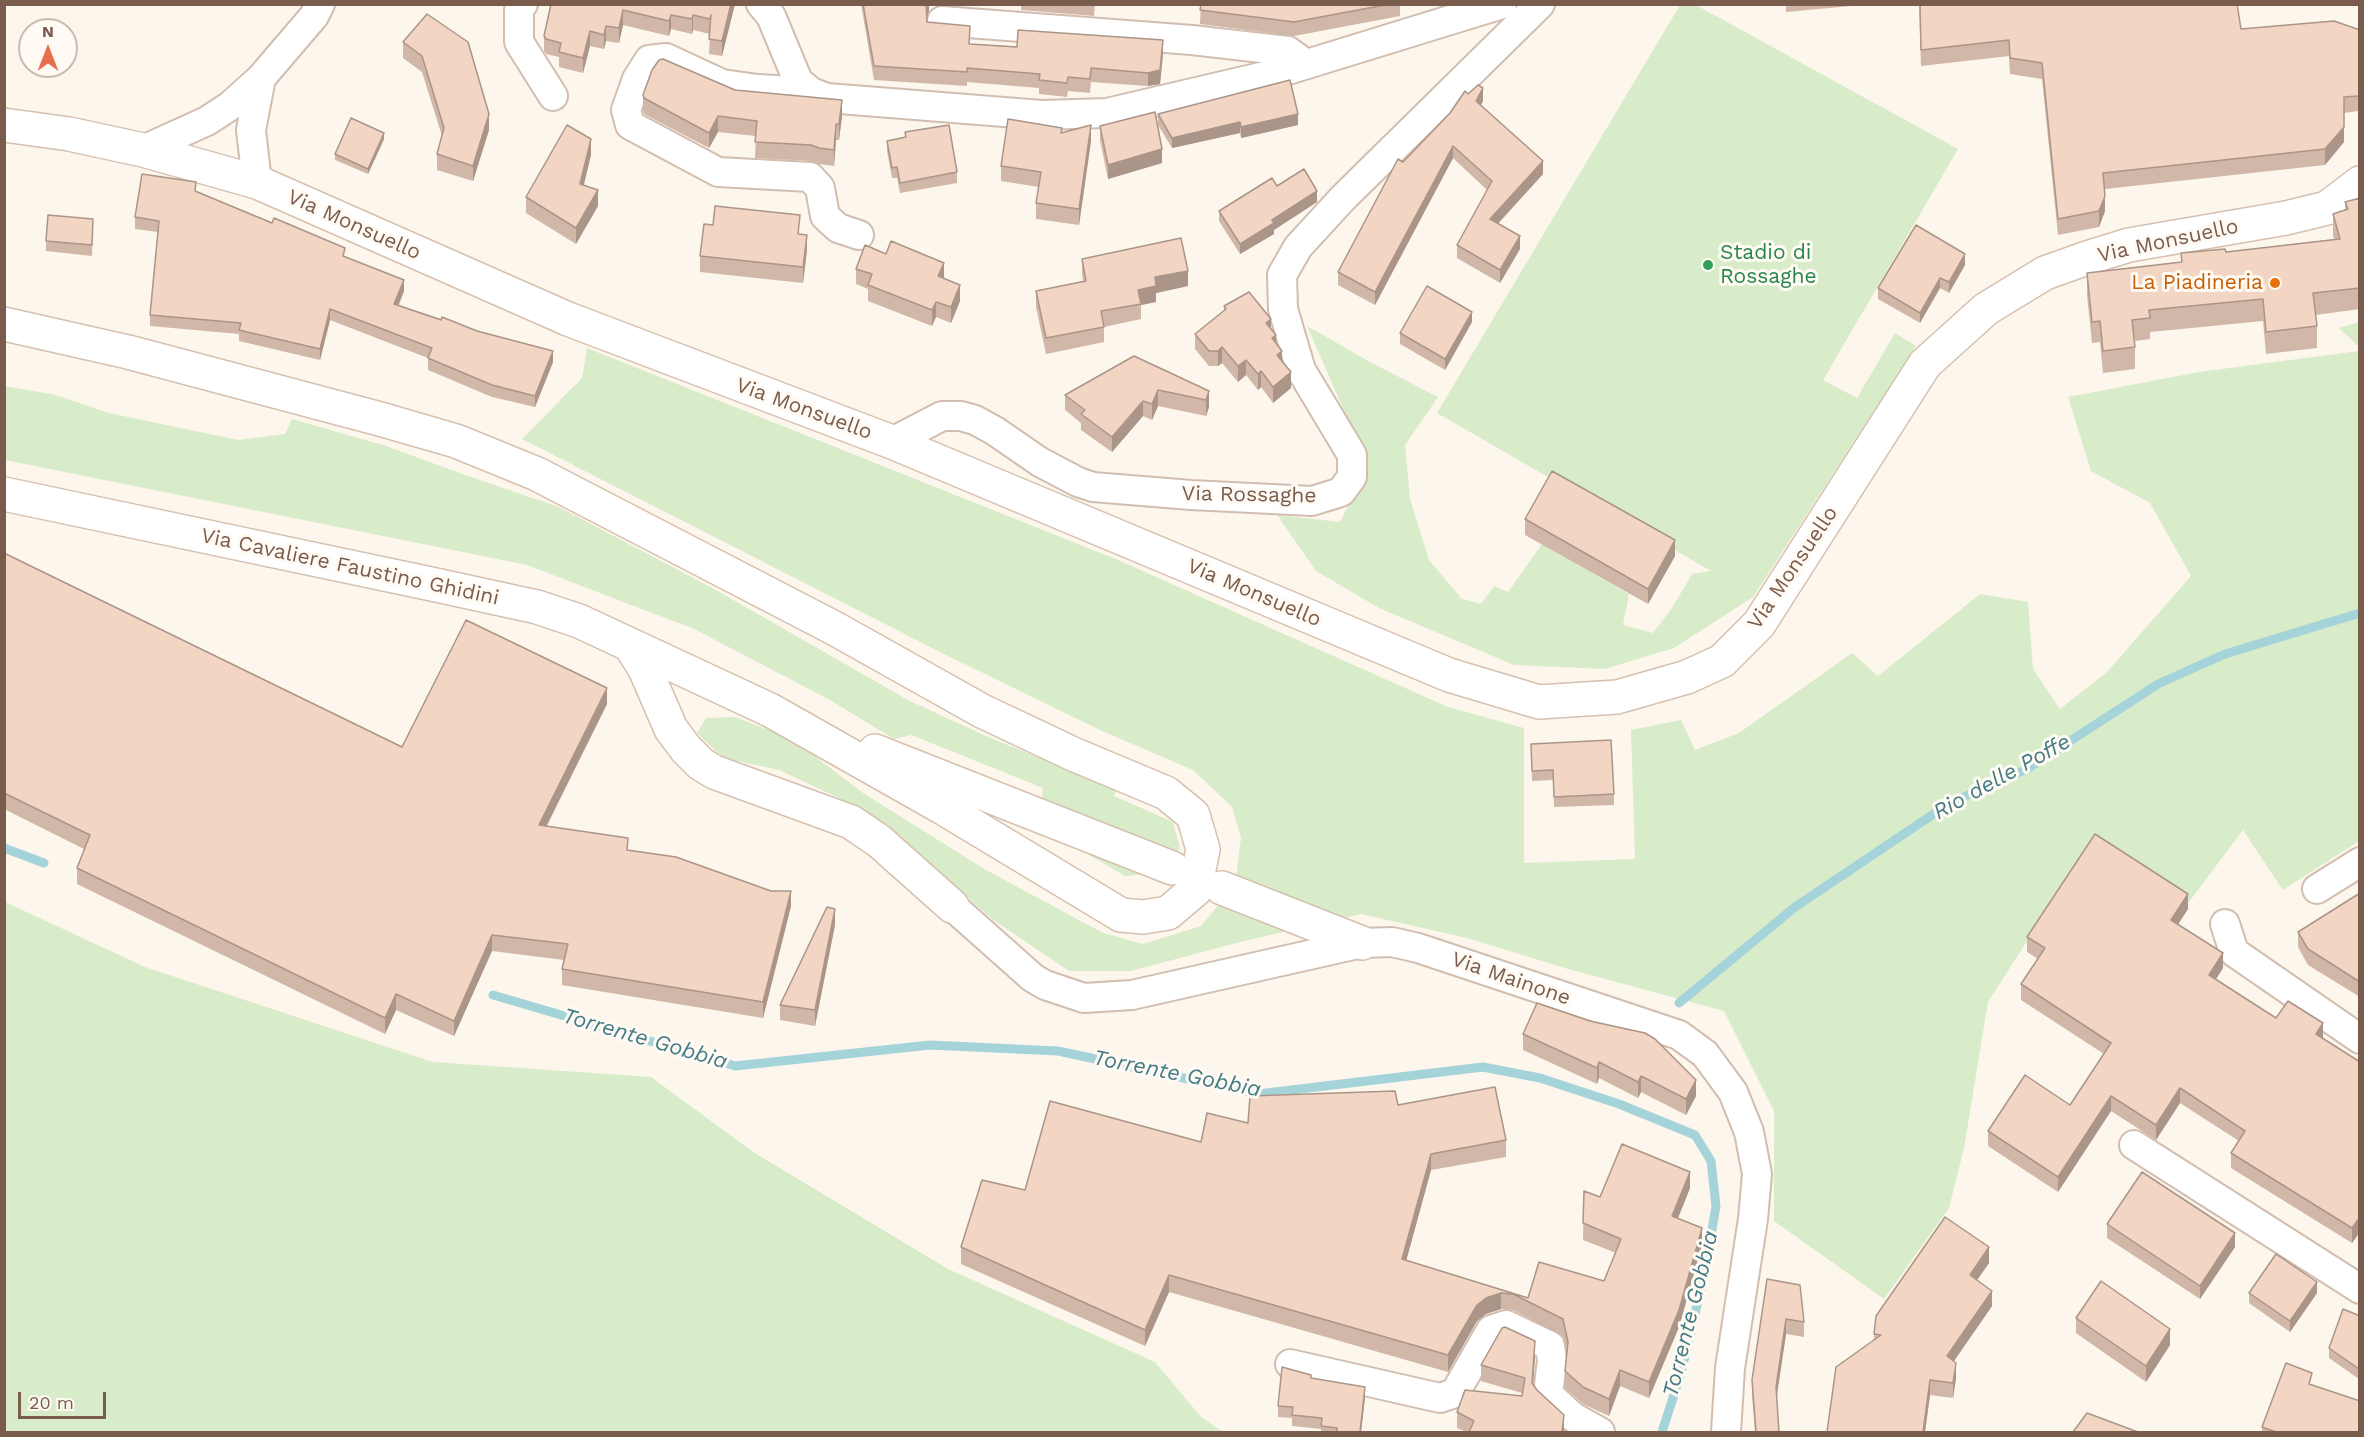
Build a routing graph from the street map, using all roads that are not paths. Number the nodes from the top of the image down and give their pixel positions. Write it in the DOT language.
graph roads {
  1 [pos="320,4"];
  2 [pos="523,4"];
  3 [pos="761,4"];
  4 [pos="1502,4"];
  5 [pos="1540,4"];
  6 [pos="942,21"];
  7 [pos="1306,64"];
  8 [pos="261,78"];
  9 [pos="811,92"];
  10 [pos="553,96"];
  11 [pos="4,125"];
  12 [pos="142,150"];
  13 [pos="257,182"];
  14 [pos="2360,183"];
  15 [pos="859,235"];
  16 [pos="4,324"];
  17 [pos="892,442"];
  18 [pos="4,494"];
  19 [pos="630,645"];
  20 [pos="698,677"];
  21 [pos="762,706"];
  22 [pos="671,729"];
  23 [pos="2360,862"];
  24 [pos="1172,868"];
  25 [pos="1222,888"];
  26 [pos="2317,889"];
  27 [pos="952,906"];
  28 [pos="2225,924"];
  29 [pos="1362,943"];
  30 [pos="2360,1039"];
  31 [pos="2134,1145"];
  32 [pos="2360,1289"];
  33 [pos="1290,1364"];
  34 [pos="1600,1432"];
  35 [pos="1726,1432"];
  1 -- 8 [label="street"];
  2 -- 10 [label="street"];
  3 -- 9 [label="street"];
  4 -- 7 [label="street"];
  5 -- 17 [label="street, Via Rossaghe"];
  6 -- 7 [label="street"];
  7 -- 9 [label="street"];
  8 -- 12 [label="street"];
  8 -- 13 [label="street"];
  9 -- 15 [label="street"];
  11 -- 12 [label="main road, Via Monsuello"];
  12 -- 13 [label="main road, Via Monsuello"];
  13 -- 17 [label="main road, Via Monsuello"];
  14 -- 17 [label="main road, Via Monsuello"];
  16 -- 21 [label="main road"];
  18 -- 19 [label="main road, Via Cavaliere Faustino Ghidini"];
  19 -- 20 [label="main road, Via Cavaliere Faustino Ghidini"];
  19 -- 22 [label="main road"];
  20 -- 21 [label="main road"];
  20 -- 22 [label="main road"];
  21 -- 24 [label="main road"];
  22 -- 27 [label="main road"];
  23 -- 26 [label="street"];
  25 -- 29 [label="main road"];
  27 -- 29 [label="street, Via Mainone"];
  28 -- 30 [label="street"];
  29 -- 35 [label="street, Via Mainone"];
  31 -- 32 [label="street"];
  33 -- 34 [label="street"];
}
